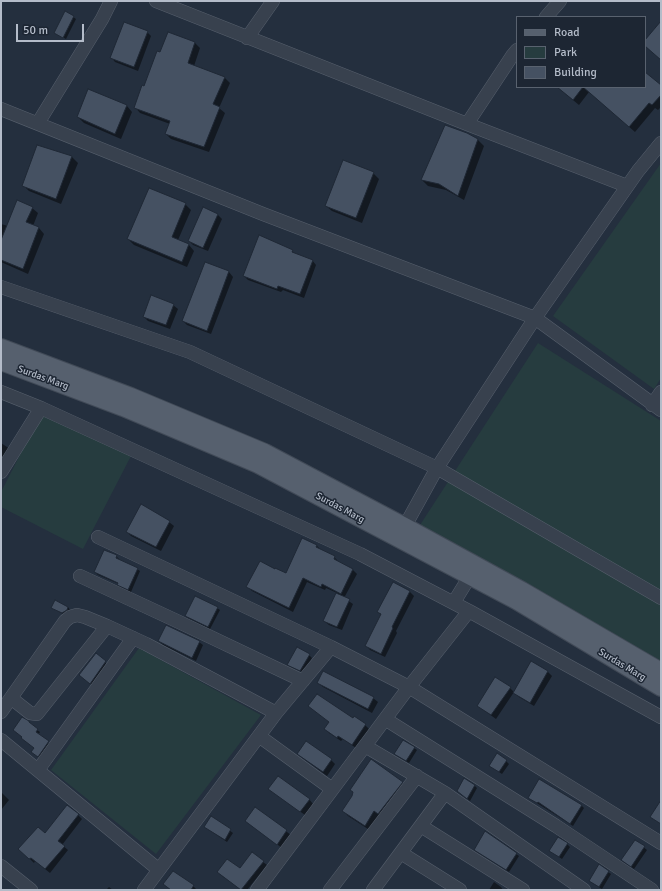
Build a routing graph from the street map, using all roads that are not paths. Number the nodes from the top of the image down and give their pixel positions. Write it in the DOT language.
graph roads {
  1 [pos="111,1"];
  2 [pos="156,1"];
  3 [pos="273,1"];
  4 [pos="560,1"];
  5 [pos="547,16"];
  6 [pos="247,38"];
  7 [pos="516,51"];
  8 [pos="1,108"];
  9 [pos="38,123"];
  10 [pos="467,124"];
  11 [pos="661,143"];
  12 [pos="627,186"];
  13 [pos="1,287"];
  14 [pos="535,318"];
  15 [pos="1,347"];
  16 [pos="1,362"];
  17 [pos="1,392"];
  18 [pos="661,392"];
  19 [pos="41,408"];
  20 [pos="657,408"];
  21 [pos="437,468"];
  22 [pos="1,472"];
  23 [pos="401,532"];
  24 [pos="98,537"];
  25 [pos="80,576"];
  26 [pos="470,576"];
  27 [pos="661,598"];
  28 [pos="454,602"];
  29 [pos="469,611"];
  30 [pos="107,626"];
  31 [pos="133,638"];
  32 [pos="331,647"];
  33 [pos="661,671"];
  34 [pos="303,681"];
  35 [pos="409,687"];
  36 [pos="661,688"];
  37 [pos="11,698"];
  38 [pos="1,712"];
  39 [pos="276,714"];
  40 [pos="661,716"];
  41 [pos="385,719"];
  42 [pos="259,736"];
  43 [pos="1,740"];
  44 [pos="365,746"];
  45 [pos="38,770"];
  46 [pos="417,776"];
  47 [pos="332,789"];
  48 [pos="445,793"];
  49 [pos="421,826"];
  50 [pos="661,843"];
  51 [pos="401,853"];
  52 [pos="1,866"];
  53 [pos="159,870"];
  54 [pos="31,890"];
  55 [pos="144,890"];
  56 [pos="257,890"];
  57 [pos="330,890"];
  58 [pos="373,890"];
  59 [pos="460,890"];
  60 [pos="523,890"];
  61 [pos="584,890"];
  62 [pos="652,890"];
  1 -- 9 [label="street"];
  2 -- 6 [label="street"];
  3 -- 6 [label="street"];
  4 -- 5 [label="street"];
  6 -- 10 [label="street"];
  7 -- 10 [label="street"];
  8 -- 9 [label="street"];
  9 -- 14 [label="street"];
  10 -- 12 [label="street"];
  11 -- 12 [label="street"];
  12 -- 14 [label="street"];
  13 -- 21 [label="street"];
  14 -- 20 [label="street"];
  14 -- 21 [label="street"];
  15 -- 23 [label="main road, Surdas Marg"];
  16 -- 23 [label="main road, Surdas Marg"];
  17 -- 19 [label="street"];
  18 -- 20 [label="street"];
  19 -- 22 [label="street"];
  19 -- 28 [label="street"];
  21 -- 23 [label="street"];
  21 -- 27 [label="street"];
  23 -- 26 [label="main road, Surdas Marg"];
  23 -- 33 [label="main road, Surdas Marg"];
  24 -- 32 [label="street"];
  25 -- 34 [label="street"];
  26 -- 28 [label="street"];
  26 -- 36 [label="main road, Surdas Marg"];
  28 -- 29 [label="street"];
  29 -- 35 [label="street"];
  29 -- 40 [label="street"];
  30 -- 31 [label="street"];
  30 -- 37 [label="street"];
  30 -- 37 [label="street"];
  31 -- 39 [label="street"];
  31 -- 45 [label="street"];
  32 -- 34 [label="street"];
  32 -- 35 [label="street"];
  34 -- 39 [label="street"];
  35 -- 41 [label="street"];
  35 -- 50 [label="street"];
  37 -- 38 [label="street"];
  39 -- 42 [label="street"];
  41 -- 44 [label="street"];
  41 -- 62 [label="street"];
  42 -- 47 [label="street"];
  42 -- 53 [label="street"];
  43 -- 45 [label="street"];
  44 -- 46 [label="street"];
  44 -- 47 [label="street"];
  45 -- 53 [label="street"];
  46 -- 48 [label="street"];
  46 -- 57 [label="street"];
  47 -- 56 [label="street"];
  48 -- 49 [label="street"];
  48 -- 61 [label="street"];
  49 -- 51 [label="street"];
  49 -- 60 [label="street"];
  51 -- 58 [label="street"];
  51 -- 59 [label="street"];
  52 -- 54 [label="street"];
  53 -- 55 [label="street"];
}
